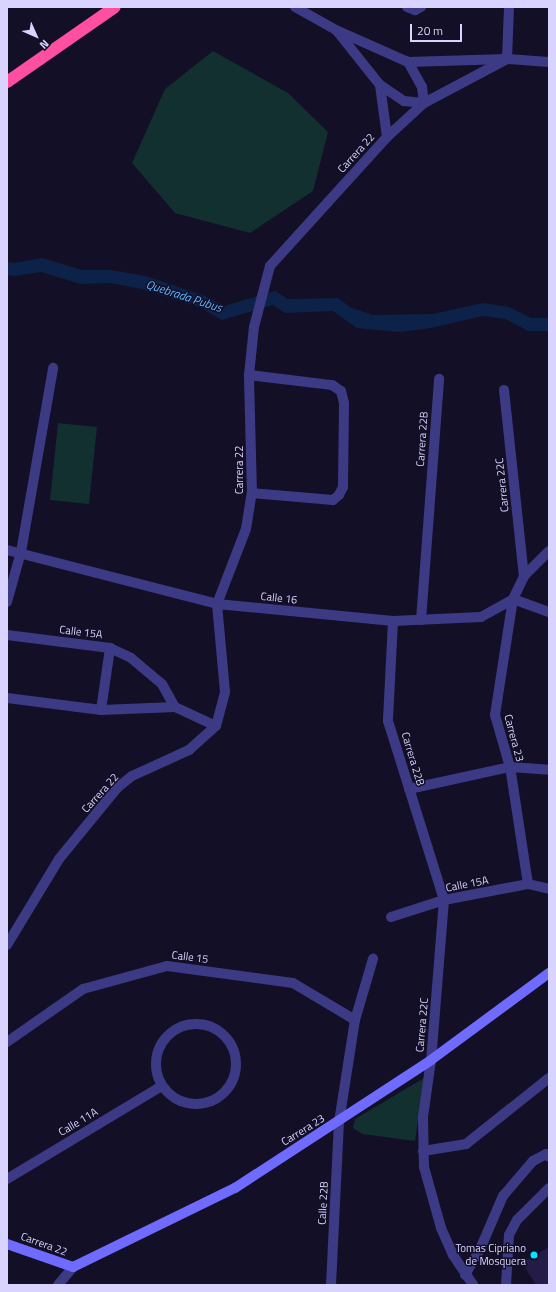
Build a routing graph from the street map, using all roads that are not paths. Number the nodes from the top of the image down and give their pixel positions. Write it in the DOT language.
graph roads {
  1 [pos="115,7"];
  2 [pos="295,7"];
  3 [pos="407,7"];
  4 [pos="421,7"];
  5 [pos="509,7"];
  6 [pos="336,30"];
  7 [pos="507,59"];
  8 [pos="408,62"];
  9 [pos="549,62"];
  10 [pos="7,82"];
  11 [pos="380,85"];
  12 [pos="424,103"];
  13 [pos="387,137"];
  14 [pos="53,368"];
  15 [pos="249,375"];
  16 [pos="438,379"];
  17 [pos="504,390"];
  18 [pos="252,493"];
  19 [pos="7,550"];
  20 [pos="549,551"];
  21 [pos="21,552"];
  22 [pos="524,576"];
  23 [pos="513,599"];
  24 [pos="7,602"];
  25 [pos="217,604"];
  26 [pos="549,612"];
  27 [pos="421,620"];
  28 [pos="393,621"];
  29 [pos="7,635"];
  30 [pos="110,648"];
  31 [pos="7,698"];
  32 [pos="176,707"];
  33 [pos="101,710"];
  34 [pos="216,726"];
  35 [pos="510,768"];
  36 [pos="549,770"];
  37 [pos="409,789"];
  38 [pos="528,884"];
  39 [pos="549,889"];
  40 [pos="444,900"];
  41 [pos="391,917"];
  42 [pos="7,945"];
  43 [pos="373,959"];
  44 [pos="549,973"];
  45 [pos="355,1020"];
  46 [pos="7,1042"];
  47 [pos="431,1060"];
  48 [pos="549,1078"];
  49 [pos="162,1086"];
  50 [pos="339,1122"];
  51 [pos="423,1151"];
  52 [pos="549,1157"];
  53 [pos="7,1179"];
  54 [pos="549,1188"];
  55 [pos="7,1244"];
  56 [pos="73,1267"];
  57 [pos="465,1275"];
  58 [pos="58,1285"];
  59 [pos="331,1285"];
  60 [pos="473,1285"];
  61 [pos="506,1285"];
  1 -- 10 [label="highway"];
  2 -- 6 [label="street"];
  3 -- 4 [label="street"];
  5 -- 7 [label="street"];
  6 -- 8 [label="street"];
  6 -- 11 [label="street"];
  7 -- 8 [label="street"];
  7 -- 9 [label="street"];
  7 -- 12 [label="street, Carrera 22"];
  8 -- 12 [label="street"];
  11 -- 12 [label="street"];
  11 -- 13 [label="street"];
  12 -- 13 [label="street, Carrera 22"];
  13 -- 15 [label="street, Carrera 22"];
  14 -- 21 [label="street"];
  15 -- 18 [label="street, Carrera 22"];
  15 -- 18 [label="street"];
  16 -- 27 [label="street, Carrera 22B"];
  17 -- 22 [label="street, Carrera 22C"];
  18 -- 25 [label="street, Carrera 22"];
  19 -- 21 [label="street, Calle 16"];
  20 -- 22 [label="street"];
  21 -- 24 [label="street"];
  21 -- 25 [label="street, Calle 16"];
  22 -- 23 [label="street, Carrera 23"];
  23 -- 26 [label="street"];
  23 -- 27 [label="street, Calle 16"];
  23 -- 35 [label="street, Carrera 23"];
  25 -- 28 [label="street, Calle 16"];
  25 -- 34 [label="street, Carrera 22"];
  27 -- 28 [label="street, Calle 16"];
  28 -- 37 [label="street, Carrera 22B"];
  29 -- 30 [label="street, Calle 15A"];
  30 -- 32 [label="street, Calle 15A"];
  30 -- 33 [label="street"];
  31 -- 33 [label="street"];
  32 -- 33 [label="street"];
  32 -- 34 [label="street"];
  34 -- 42 [label="street, Carrera 22"];
  35 -- 36 [label="street"];
  35 -- 37 [label="street"];
  35 -- 38 [label="street, Carrera 23"];
  37 -- 40 [label="street, Carrera 22B"];
  38 -- 39 [label="street, Calle 15A"];
  38 -- 40 [label="street, Calle 15A"];
  40 -- 41 [label="street, Calle 15A"];
  40 -- 47 [label="street, Carrera 22C"];
  43 -- 45 [label="street"];
  44 -- 47 [label="street, Carrera 23"];
  45 -- 46 [label="street, Calle 15"];
  45 -- 50 [label="street"];
  47 -- 50 [label="street, Carrera 23"];
  47 -- 51 [label="street, Carrera 22C"];
  48 -- 51 [label="street"];
  49 -- 49 [label="street"];
  49 -- 53 [label="street, Calle 11A"];
  50 -- 56 [label="street, Carrera 23"];
  50 -- 59 [label="street, Calle 22B"];
  51 -- 57 [label="street"];
  52 -- 57 [label="street"];
  54 -- 61 [label="street"];
  55 -- 56 [label="street, Carrera 22"];
  56 -- 58 [label="street, Carrera 23"];
  57 -- 60 [label="street"];
}
